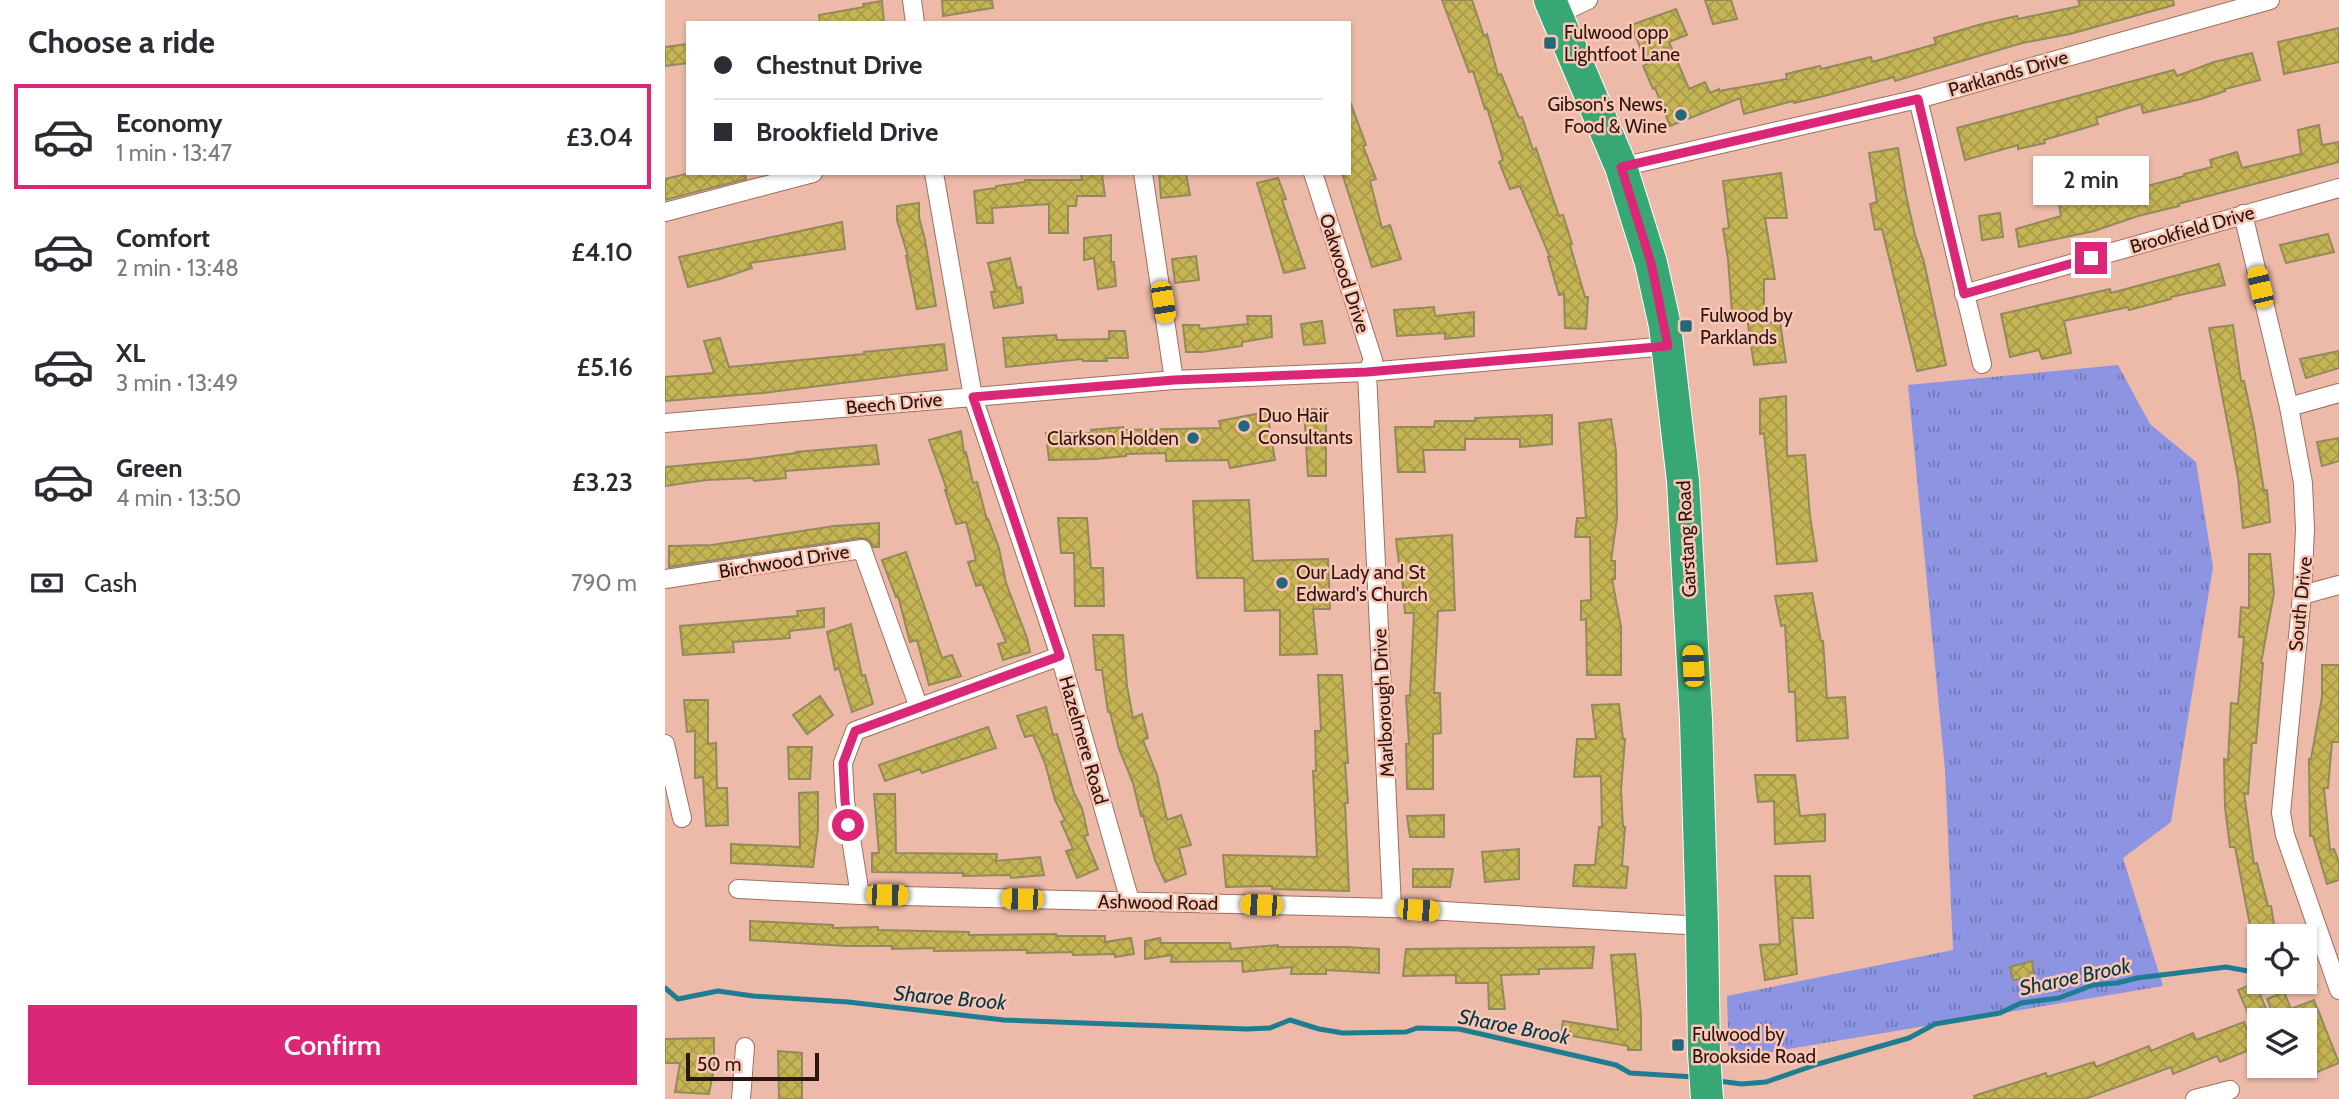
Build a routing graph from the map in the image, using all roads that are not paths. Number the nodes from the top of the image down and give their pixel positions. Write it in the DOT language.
graph roads {
  1 [pos="912,0"];
  2 [pos="1588,0"];
  3 [pos="2270,0"];
  4 [pos="1553,7"];
  5 [pos="2208,8"];
  6 [pos="915,21"];
  7 [pos="1918,99"];
  8 [pos="1621,167"];
  9 [pos="805,175"];
  10 [pos="933,175"];
  11 [pos="1143,175"];
  12 [pos="1314,175"];
  13 [pos="2339,188"];
  14 [pos="665,212"];
  15 [pos="2243,215"];
  16 [pos="1964,294"];
  17 [pos="1668,346"];
  18 [pos="1982,364"];
  19 [pos="1367,372"];
  20 [pos="1174,380"];
  21 [pos="2339,393"];
  22 [pos="973,397"];
  23 [pos="2289,407"];
  24 [pos="665,423"];
  25 [pos="665,579"];
  26 [pos="2339,585"];
  27 [pos="2302,595"];
  28 [pos="1060,656"];
  29 [pos="919,708"];
  30 [pos="665,744"];
  31 [pos="682,818"];
  32 [pos="738,889"];
  33 [pos="860,895"];
  34 [pos="1130,901"];
  35 [pos="1392,908"];
  36 [pos="1702,926"];
  37 [pos="2339,990"];
  38 [pos="745,1047"];
  39 [pos="2230,1090"];
  40 [pos="1707,1096"];
  41 [pos="741,1099"];
  42 [pos="2195,1099"];
  1 -- 6 [label="street"];
  2 -- 4 [label="street"];
  3 -- 5 [label="street, Parklands Drive"];
  4 -- 8 [label="highway, Garstang Road"];
  5 -- 7 [label="street, Parklands Drive"];
  7 -- 8 [label="street, Parklands Drive"];
  7 -- 16 [label="street"];
  8 -- 17 [label="highway, Garstang Road"];
  9 -- 14 [label="street"];
  10 -- 22 [label="street, Hazelmere Road"];
  11 -- 20 [label="street"];
  12 -- 19 [label="street, Oakwood Drive"];
  13 -- 15 [label="street, Brookfield Drive"];
  15 -- 16 [label="street, Brookfield Drive"];
  15 -- 23 [label="street, South Drive"];
  16 -- 18 [label="street"];
  17 -- 19 [label="street, Beech Drive"];
  17 -- 36 [label="highway, Garstang Road"];
  19 -- 20 [label="street, Beech Drive"];
  19 -- 35 [label="street, Marlborough Drive"];
  20 -- 22 [label="street, Beech Drive"];
  21 -- 23 [label="street"];
  22 -- 24 [label="street, Beech Drive"];
  22 -- 28 [label="street, Hazelmere Road"];
  23 -- 27 [label="street, South Drive"];
  25 -- 29 [label="street, Birchwood Drive"];
  26 -- 27 [label="street"];
  27 -- 37 [label="street, South Drive"];
  28 -- 29 [label="street"];
  28 -- 34 [label="street, Hazelmere Road"];
  29 -- 33 [label="street"];
  30 -- 31 [label="street"];
  32 -- 33 [label="street, Ashwood Road"];
  33 -- 34 [label="street, Ashwood Road"];
  34 -- 35 [label="street, Ashwood Road"];
  35 -- 36 [label="street, Ashwood Road"];
  36 -- 40 [label="highway, Garstang Road"];
  38 -- 41 [label="street"];
  39 -- 42 [label="street"];
}
